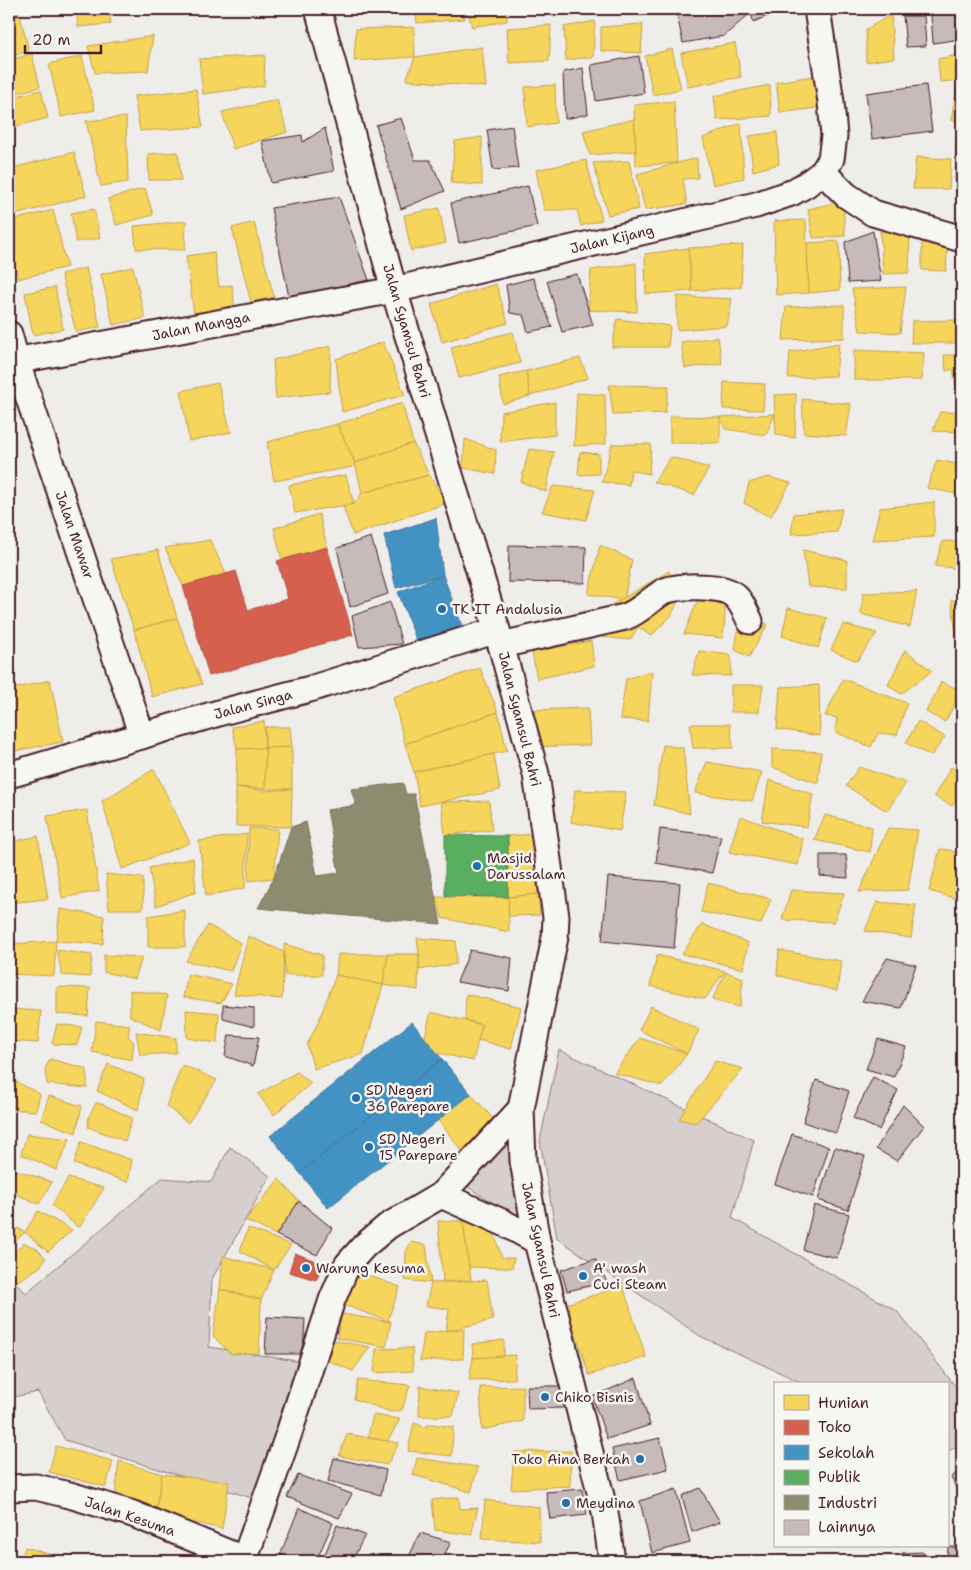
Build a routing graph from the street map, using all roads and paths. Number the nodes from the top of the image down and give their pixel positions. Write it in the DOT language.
graph roads {
  1 [pos="318,9"];
  2 [pos="817,9"];
  3 [pos="823,172"];
  4 [pos="962,239"];
  5 [pos="394,290"];
  6 [pos="9,334"];
  7 [pos="12,361"];
  8 [pos="750,621"];
  9 [pos="499,638"];
  10 [pos="142,736"];
  11 [pos="9,775"];
  12 [pos="521,1109"];
  13 [pos="441,1195"];
  14 [pos="536,1241"];
  15 [pos="9,1488"];
  16 [pos="245,1561"];
  17 [pos="612,1561"];
  1 -- 5 [label="street, Jalan Syamsul Bahri"];
  2 -- 3 [label="street"];
  3 -- 4 [label="street"];
  3 -- 5 [label="street, Jalan Kijang"];
  5 -- 7 [label="street, Jalan Mangga"];
  5 -- 9 [label="street, Jalan Syamsul Bahri"];
  6 -- 7 [label="street, Jalan Mawar"];
  7 -- 10 [label="street, Jalan Mawar"];
  8 -- 9 [label="street, Jalan Singa"];
  9 -- 10 [label="street, Jalan Singa"];
  9 -- 12 [label="street, Jalan Syamsul Bahri"];
  10 -- 11 [label="street, Jalan Singa"];
  12 -- 13 [label="street"];
  12 -- 14 [label="street, Jalan Syamsul Bahri"];
  13 -- 14 [label="street"];
  13 -- 16 [label="street"];
  14 -- 17 [label="street, Jalan Syamsul Bahri"];
  15 -- 16 [label="street, Jalan Kesuma"];
}
